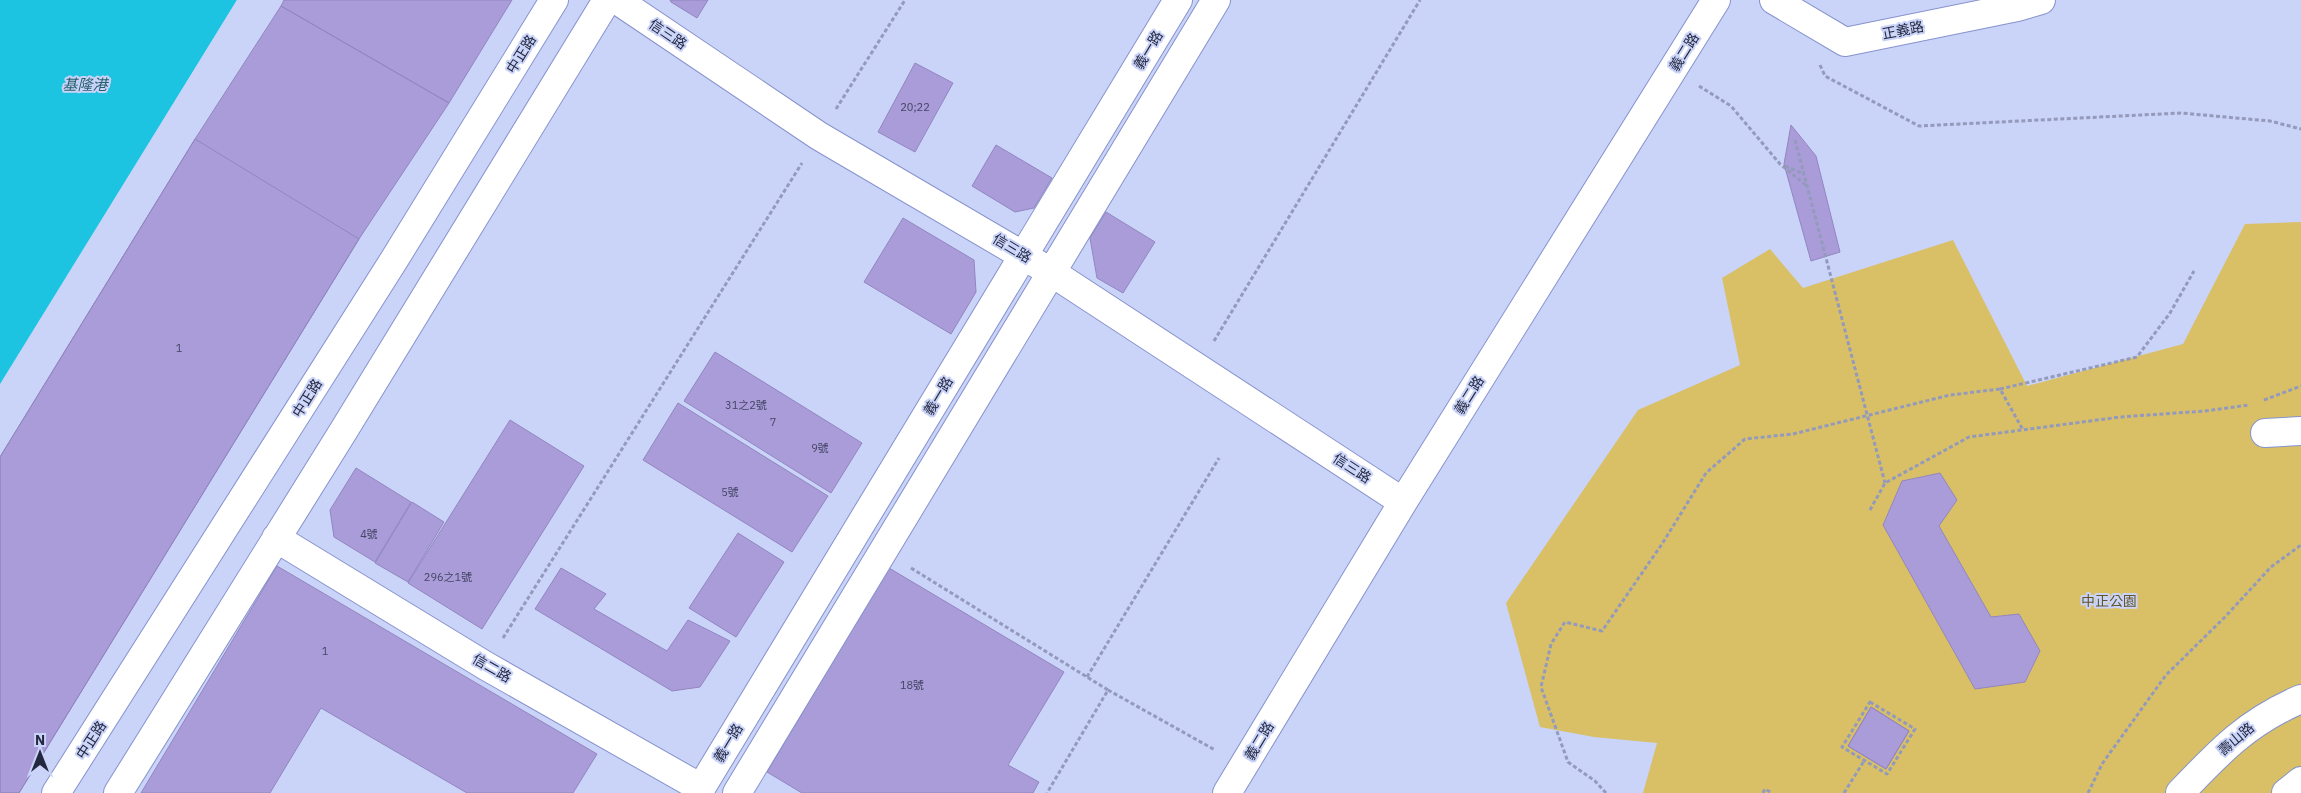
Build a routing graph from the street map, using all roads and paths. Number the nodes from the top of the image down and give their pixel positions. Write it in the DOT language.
graph roads {
  1 [pos="554,0"];
  2 [pos="607,0"];
  3 [pos="617,0"];
  4 [pos="905,0"];
  5 [pos="1178,0"];
  6 [pos="1216,0"];
  7 [pos="1420,0"];
  8 [pos="1716,0"];
  9 [pos="1774,0"];
  10 [pos="2041,0"];
  11 [pos="1817,58"];
  12 [pos="1673,70"];
  13 [pos="2301,129"];
  14 [pos="819,136"];
  15 [pos="1795,140"];
  16 [pos="1780,164"];
  17 [pos="1804,174"];
  18 [pos="1807,186"];
  19 [pos="1024,255"];
  20 [pos="2194,271"];
  21 [pos="1051,272"];
  22 [pos="1198,368"];
  23 [pos="2301,386"];
  24 [pos="2000,389"];
  25 [pos="2263,400"];
  26 [pos="2255,404"];
  27 [pos="1864,415"];
  28 [pos="1869,420"];
  29 [pos="2023,430"];
  30 [pos="2301,431"];
  31 [pos="2265,433"];
  32 [pos="1218,458"];
  33 [pos="1885,483"];
  34 [pos="1403,502"];
  35 [pos="1870,510"];
  36 [pos="276,538"];
  37 [pos="2301,545"];
  38 [pos="883,550"];
  39 [pos="486,666"];
  40 [pos="1086,677"];
  41 [pos="1108,690"];
  42 [pos="2301,699"];
  43 [pos="1864,760"];
  44 [pos="1244,766"];
  45 [pos="2301,782"];
  46 [pos="703,791"];
  47 [pos="56,793"];
  48 [pos="118,793"];
  49 [pos="737,793"];
  50 [pos="1046,793"];
  51 [pos="1227,793"];
  52 [pos="1606,793"];
  53 [pos="1763,793"];
  54 [pos="1772,793"];
  55 [pos="1844,793"];
  56 [pos="2088,793"];
  57 [pos="2180,793"];
  58 [pos="2286,793"];
  1 -- 47 [label="street, 中正路"];
  2 -- 36 [label="street"];
  3 -- 14 [label="street, 信三路"];
  4 -- 14 [label="path"];
  5 -- 19 [label="street, 義一路"];
  6 -- 21 [label="street"];
  7 -- 22 [label="path"];
  8 -- 12 [label="street, 義二路"];
  9 -- 10 [label="street, 正義路"];
  11 -- 13 [label="path"];
  12 -- 16 [label="path"];
  12 -- 34 [label="street, 義二路"];
  14 -- 19 [label="street, 信三路"];
  14 -- 39 [label="path"];
  15 -- 17 [label="path, bridge"];
  16 -- 17 [label="path"];
  16 -- 18 [label="path"];
  17 -- 18 [label="path, bridge"];
  18 -- 28 [label="path, bridge"];
  19 -- 21 [label="street, 信三路"];
  19 -- 46 [label="street, 義一路"];
  20 -- 24 [label="path"];
  21 -- 22 [label="street, 信三路"];
  21 -- 38 [label="street"];
  22 -- 34 [label="street, 信三路"];
  23 -- 25 [label="path"];
  24 -- 27 [label="path"];
  24 -- 29 [label="path"];
  26 -- 29 [label="path"];
  27 -- 28 [label="path"];
  27 -- 52 [label="path"];
  28 -- 33 [label="path, bridge"];
  29 -- 33 [label="path"];
  30 -- 31 [label="street"];
  32 -- 40 [label="path"];
  33 -- 35 [label="path"];
  34 -- 44 [label="street, 義二路"];
  36 -- 39 [label="street, 信二路"];
  36 -- 48 [label="street"];
  37 -- 56 [label="path"];
  38 -- 40 [label="path"];
  38 -- 49 [label="street"];
  39 -- 46 [label="street, 信二路"];
  40 -- 41 [label="path"];
  41 -- 44 [label="path"];
  41 -- 50 [label="path"];
  42 -- 57 [label="street, 壽山路"];
  43 -- 43 [label="path"];
  43 -- 55 [label="path"];
  44 -- 51 [label="street, 義二路"];
  45 -- 58 [label="street"];
  53 -- 54 [label="path"];
}
